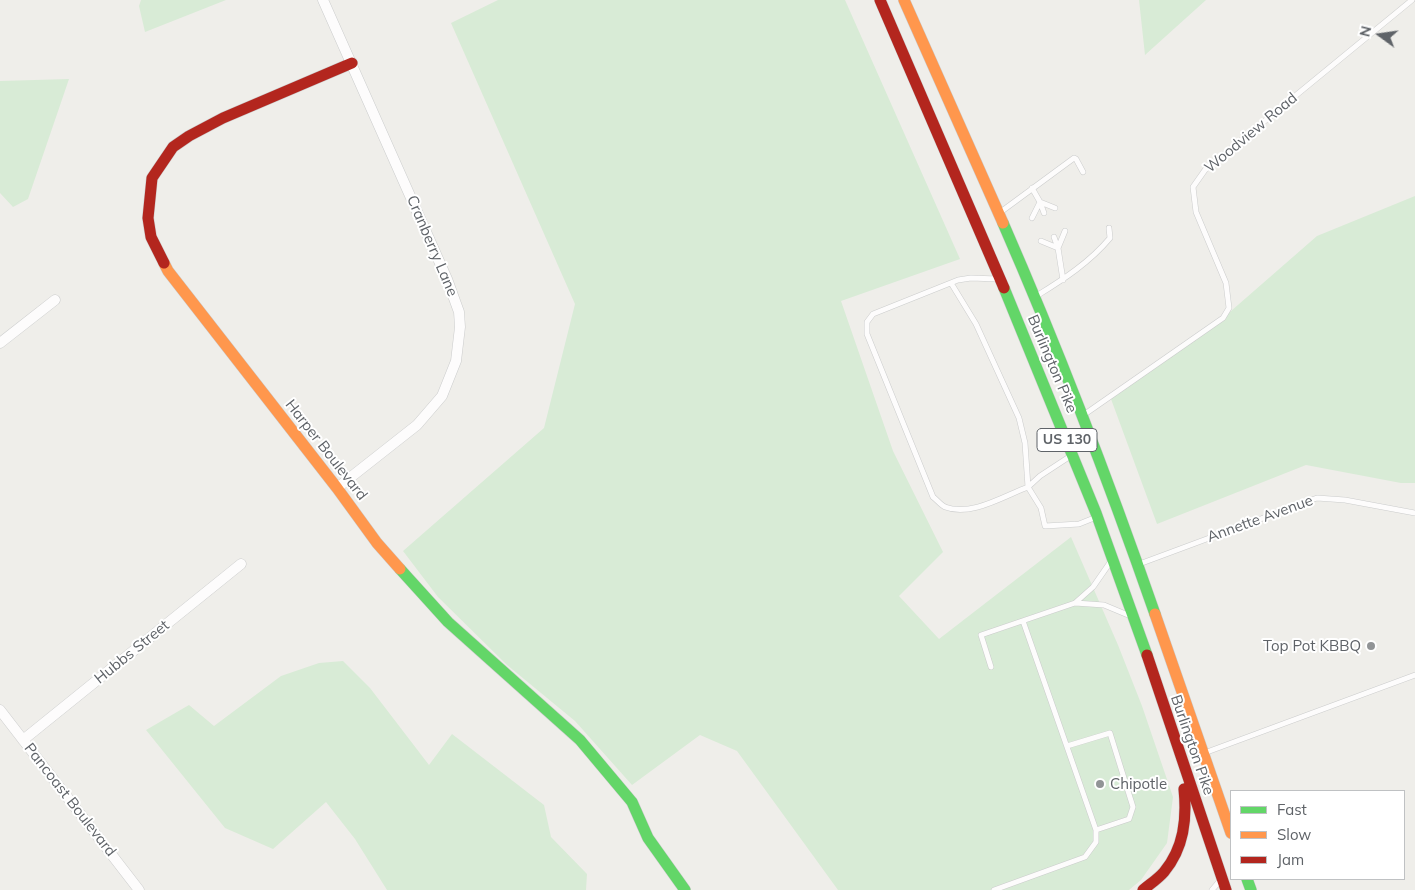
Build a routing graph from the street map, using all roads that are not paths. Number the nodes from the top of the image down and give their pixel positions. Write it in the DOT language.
graph roads {
  1 [pos="323,0"];
  2 [pos="880,0"];
  3 [pos="904,0"];
  4 [pos="1412,0"];
  5 [pos="352,63"];
  6 [pos="1083,172"];
  7 [pos="1032,188"];
  8 [pos="1040,202"];
  9 [pos="1055,208"];
  10 [pos="1044,213"];
  11 [pos="999,214"];
  12 [pos="1032,218"];
  13 [pos="1109,228"];
  14 [pos="1065,231"];
  15 [pos="1054,237"];
  16 [pos="1042,241"];
  17 [pos="1058,248"];
  18 [pos="1000,279"];
  19 [pos="1063,280"];
  20 [pos="951,283"];
  21 [pos="1034,298"];
  22 [pos="55,300"];
  23 [pos="0,343"];
  24 [pos="1083,416"];
  25 [pos="1073,454"];
  26 [pos="1028,487"];
  27 [pos="337,488"];
  28 [pos="1415,513"];
  29 [pos="1097,517"];
  30 [pos="1112,559"];
  31 [pos="241,564"];
  32 [pos="1137,564"];
  33 [pos="1075,603"];
  34 [pos="1132,617"];
  35 [pos="1023,621"];
  36 [pos="991,667"];
  37 [pos="1415,675"];
  38 [pos="0,711"];
  39 [pos="23,740"];
  40 [pos="1067,746"];
  41 [pos="1204,753"];
  42 [pos="1182,760"];
  43 [pos="1096,830"];
  44 [pos="1230,830"];
  45 [pos="1224,884"];
  46 [pos="139,890"];
  47 [pos="685,890"];
  48 [pos="994,890"];
  49 [pos="1143,890"];
  50 [pos="1212,890"];
  1 -- 5 [label="street, Cranberry Lane"];
  2 -- 18 [label="main road, Burlington Pike / US 130"];
  3 -- 11 [label="main road, Burlington Pike / US 130"];
  4 -- 24 [label="lane, Woodview Road"];
  5 -- 27 [label="street, Cranberry Lane"];
  5 -- 27 [label="main road, Harper Boulevard"];
  6 -- 7 [label="lane"];
  7 -- 8 [label="lane"];
  7 -- 11 [label="lane"];
  8 -- 9 [label="lane"];
  8 -- 10 [label="lane"];
  8 -- 12 [label="lane"];
  11 -- 21 [label="main road, Burlington Pike / US 130"];
  13 -- 19 [label="lane"];
  14 -- 17 [label="lane"];
  15 -- 17 [label="lane"];
  16 -- 17 [label="lane"];
  17 -- 19 [label="lane"];
  18 -- 20 [label="lane"];
  18 -- 25 [label="main road, Burlington Pike / US 130"];
  19 -- 21 [label="lane"];
  20 -- 26 [label="lane"];
  20 -- 26 [label="lane"];
  21 -- 24 [label="main road, Burlington Pike / US 130"];
  22 -- 23 [label="street"];
  24 -- 32 [label="main road, Burlington Pike / US 130"];
  25 -- 26 [label="lane"];
  25 -- 29 [label="main road, Burlington Pike / US 130"];
  26 -- 29 [label="lane"];
  27 -- 47 [label="main road, Harper Boulevard"];
  28 -- 32 [label="lane, Annette Avenue"];
  29 -- 30 [label="main road, Burlington Pike / US 130"];
  30 -- 33 [label="lane"];
  30 -- 34 [label="main road, Burlington Pike / US 130"];
  31 -- 39 [label="street, Hubbs Street"];
  32 -- 41 [label="main road, Burlington Pike / US 130"];
  33 -- 34 [label="lane"];
  33 -- 35 [label="lane"];
  34 -- 42 [label="main road, Burlington Pike / US 130"];
  35 -- 36 [label="lane"];
  35 -- 40 [label="lane"];
  37 -- 41 [label="lane"];
  38 -- 39 [label="street, Pancoast Boulevard"];
  39 -- 46 [label="street, Pancoast Boulevard"];
  40 -- 43 [label="lane"];
  40 -- 43 [label="lane"];
  41 -- 44 [label="main road, Burlington Pike / US 130"];
  42 -- 45 [label="main road, Burlington Pike / US 130"];
  42 -- 49 [label="main road"];
  43 -- 48 [label="lane"];
  45 -- 50 [label="lane"];
}
